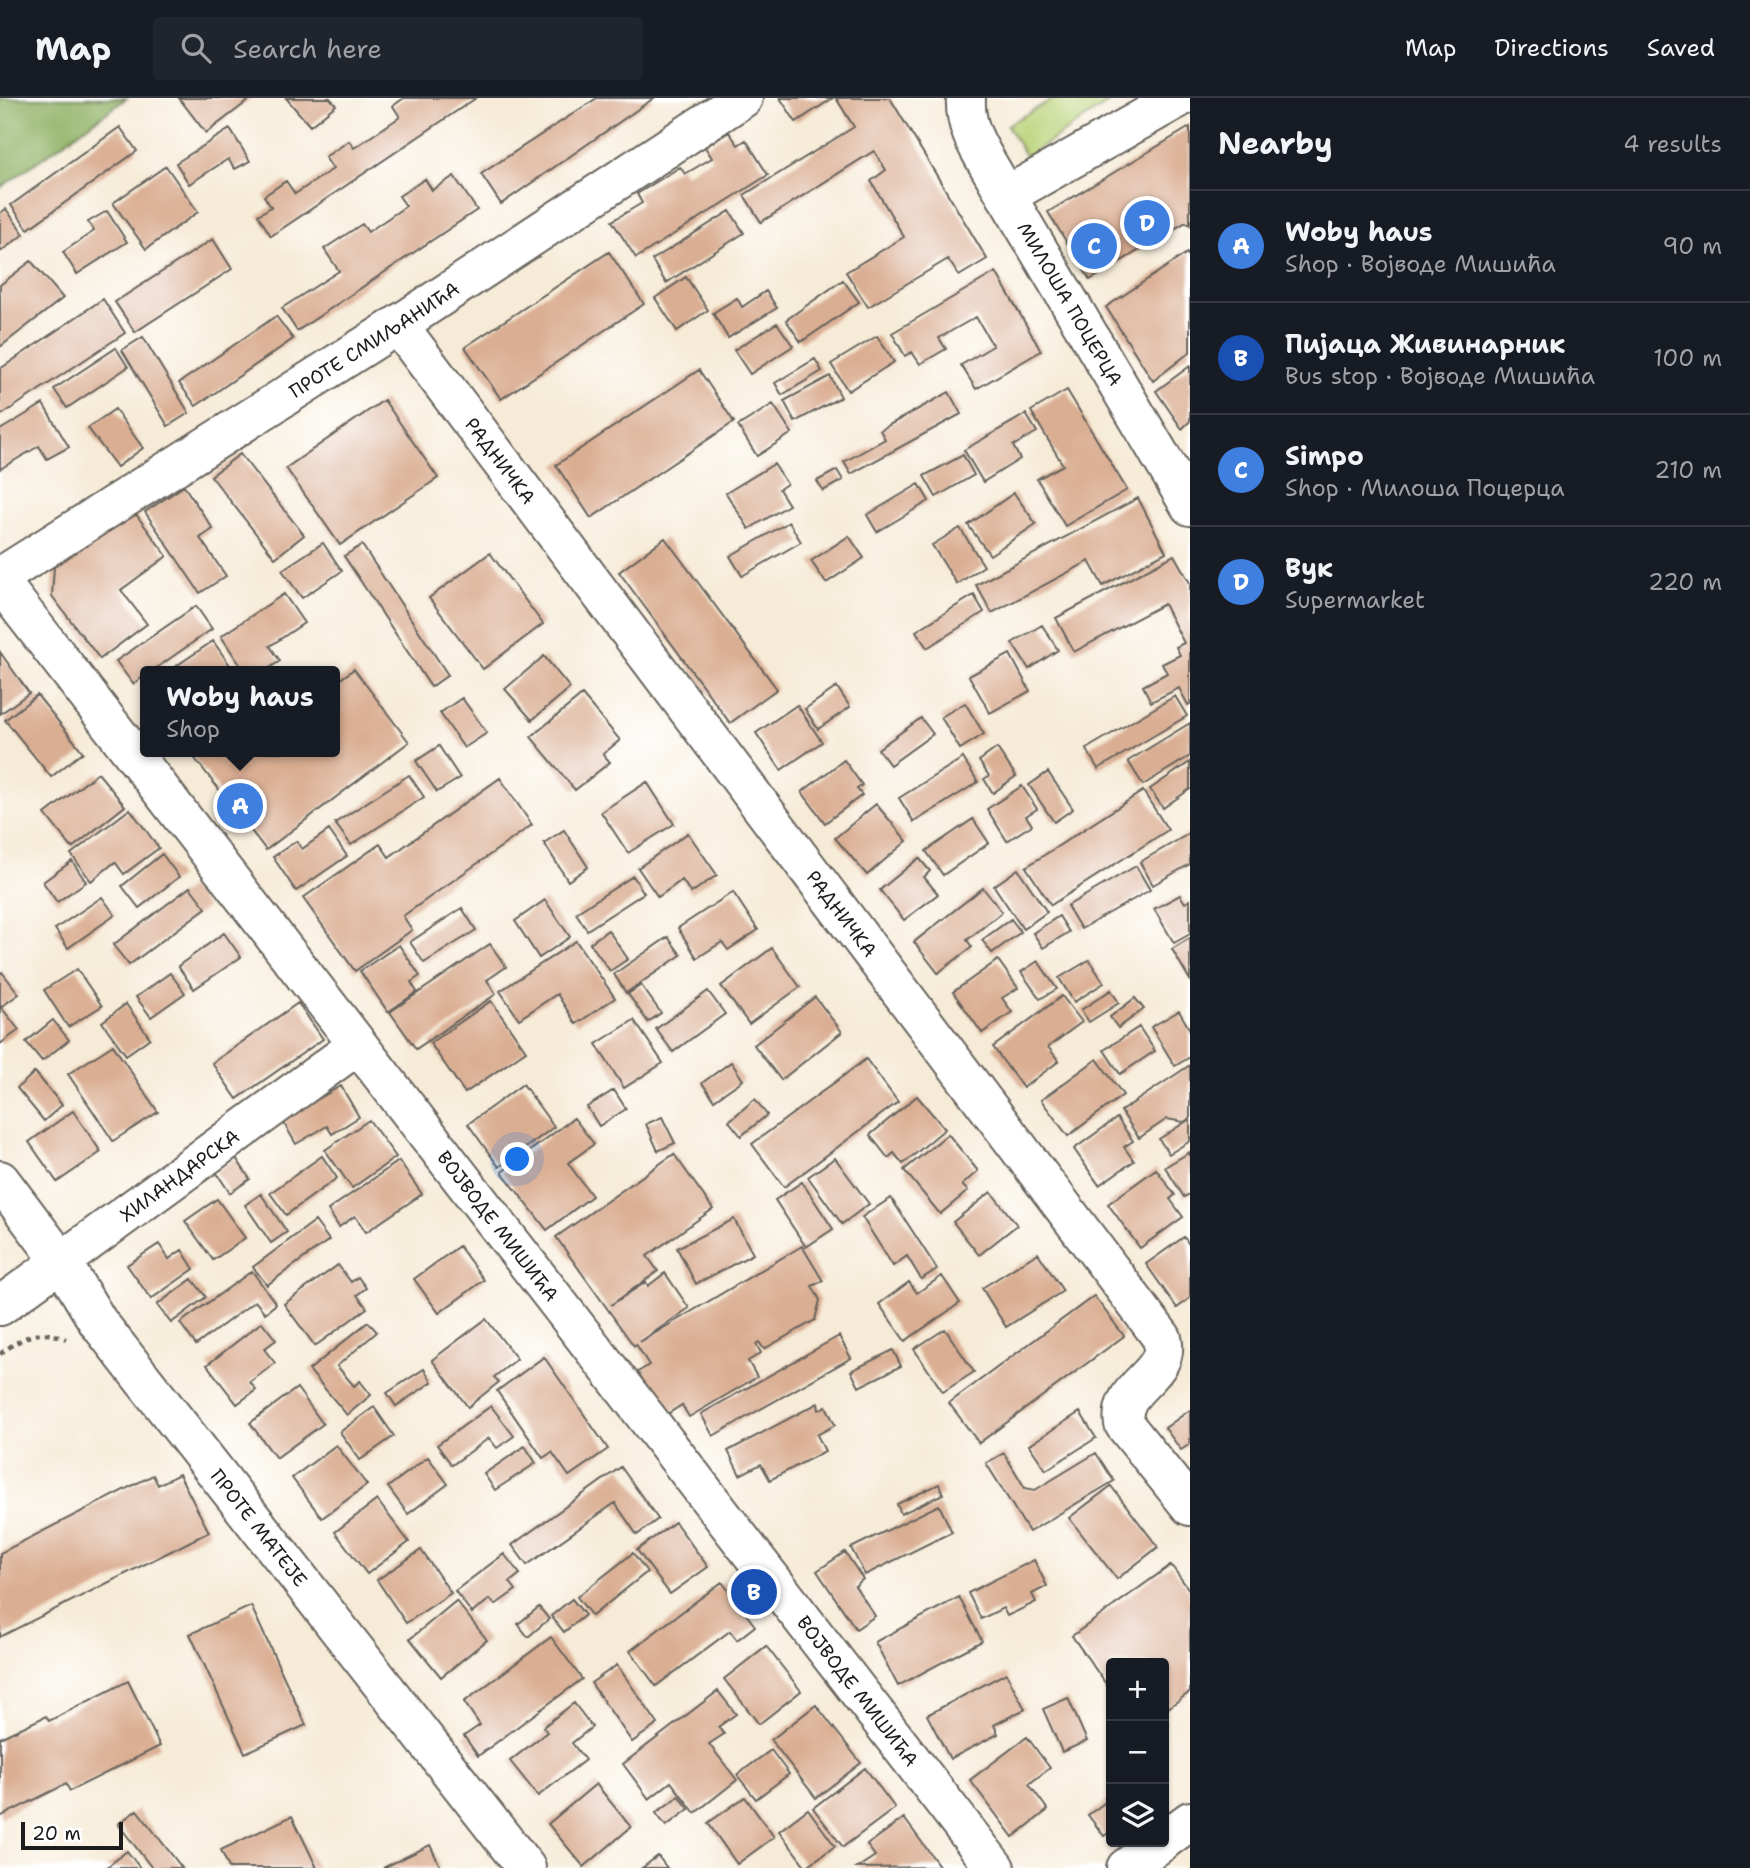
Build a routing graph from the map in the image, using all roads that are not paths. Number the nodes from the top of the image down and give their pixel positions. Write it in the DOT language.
graph roads {
  1 [pos="743,98"];
  2 [pos="966,98"];
  3 [pos="1179,98"];
  4 [pos="1006,196"];
  5 [pos="398,325"];
  6 [pos="1190,506"];
  7 [pos="0,577"];
  8 [pos="0,582"];
  9 [pos="358,1045"];
  10 [pos="0,1180"];
  11 [pos="61,1261"];
  12 [pos="0,1306"];
  13 [pos="1190,1506"];
  14 [pos="1190,1821"];
  15 [pos="1169,1837"];
  16 [pos="1155,1847"];
  17 [pos="526,1868"];
  18 [pos="995,1868"];
  19 [pos="1126,1868"];
  1 -- 5 [label="street, ПРОТЕ СМИЉАНИЋА"];
  2 -- 4 [label="street, МИЛОША ПОЦЕРЦА"];
  3 -- 4 [label="street"];
  4 -- 6 [label="street, МИЛОША ПОЦЕРЦА"];
  5 -- 7 [label="street, ПРОТЕ СМИЉАНИЋА"];
  5 -- 13 [label="street, РАДНИЧКА"];
  8 -- 9 [label="street, ВОЈВОДЕ МИШИЋА"];
  9 -- 11 [label="street, ХИЛАНДАРСКА"];
  9 -- 18 [label="street, ВОЈВОДЕ МИШИЋА"];
  10 -- 11 [label="street, ПРОТЕ МАТЕЈЕ"];
  11 -- 12 [label="street, ХИЛАНДАРСКА"];
  11 -- 17 [label="street, ПРОТЕ МАТЕЈЕ"];
  14 -- 15 [label="street"];
  16 -- 19 [label="street"];
}
